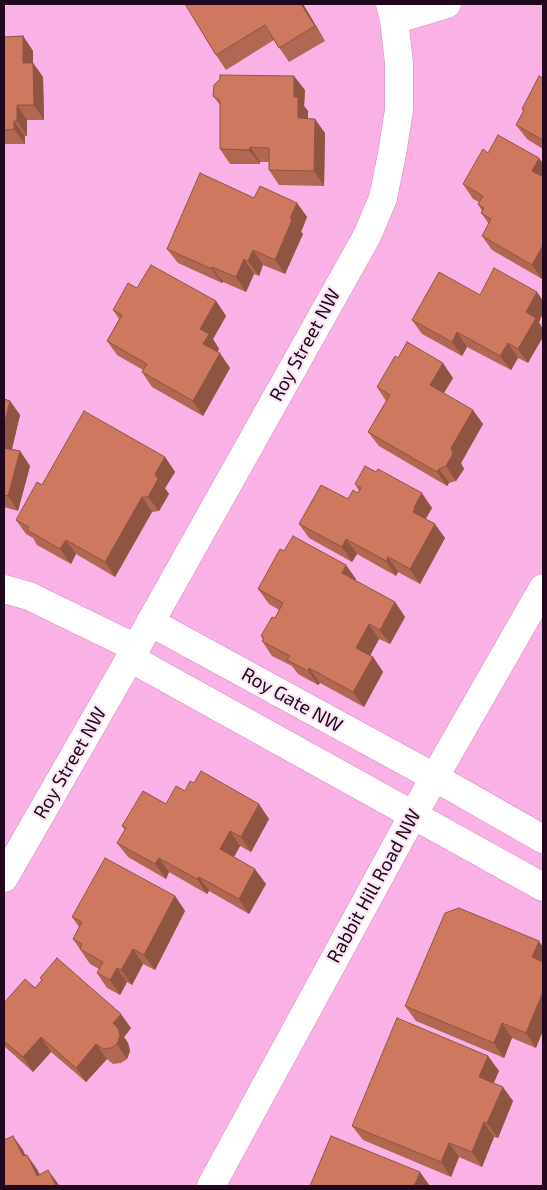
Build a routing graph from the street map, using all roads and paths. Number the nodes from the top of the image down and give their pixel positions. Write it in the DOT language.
graph roads {
  1 [pos="447,4"];
  2 [pos="392,12"];
  3 [pos="543,588"];
  4 [pos="4,589"];
  5 [pos="150,622"];
  6 [pos="133,653"];
  7 [pos="434,777"];
  8 [pos="412,815"];
  9 [pos="543,839"];
  10 [pos="4,878"];
  11 [pos="543,887"];
  12 [pos="211,1186"];
  1 -- 2 [label="street, Roy Street NW"];
  2 -- 5 [label="street, Roy Street NW"];
  3 -- 7 [label="street, Rabbit Hill Road NW"];
  4 -- 6 [label="street"];
  5 -- 6 [label="street, Roy Street NW"];
  5 -- 7 [label="street, Roy Gate NW"];
  6 -- 8 [label="street"];
  6 -- 10 [label="street, Roy Street NW"];
  7 -- 8 [label="street, Rabbit Hill Road NW"];
  7 -- 9 [label="street, Roy Gate NW"];
  8 -- 11 [label="street"];
  8 -- 12 [label="street, Rabbit Hill Road NW"];
}
